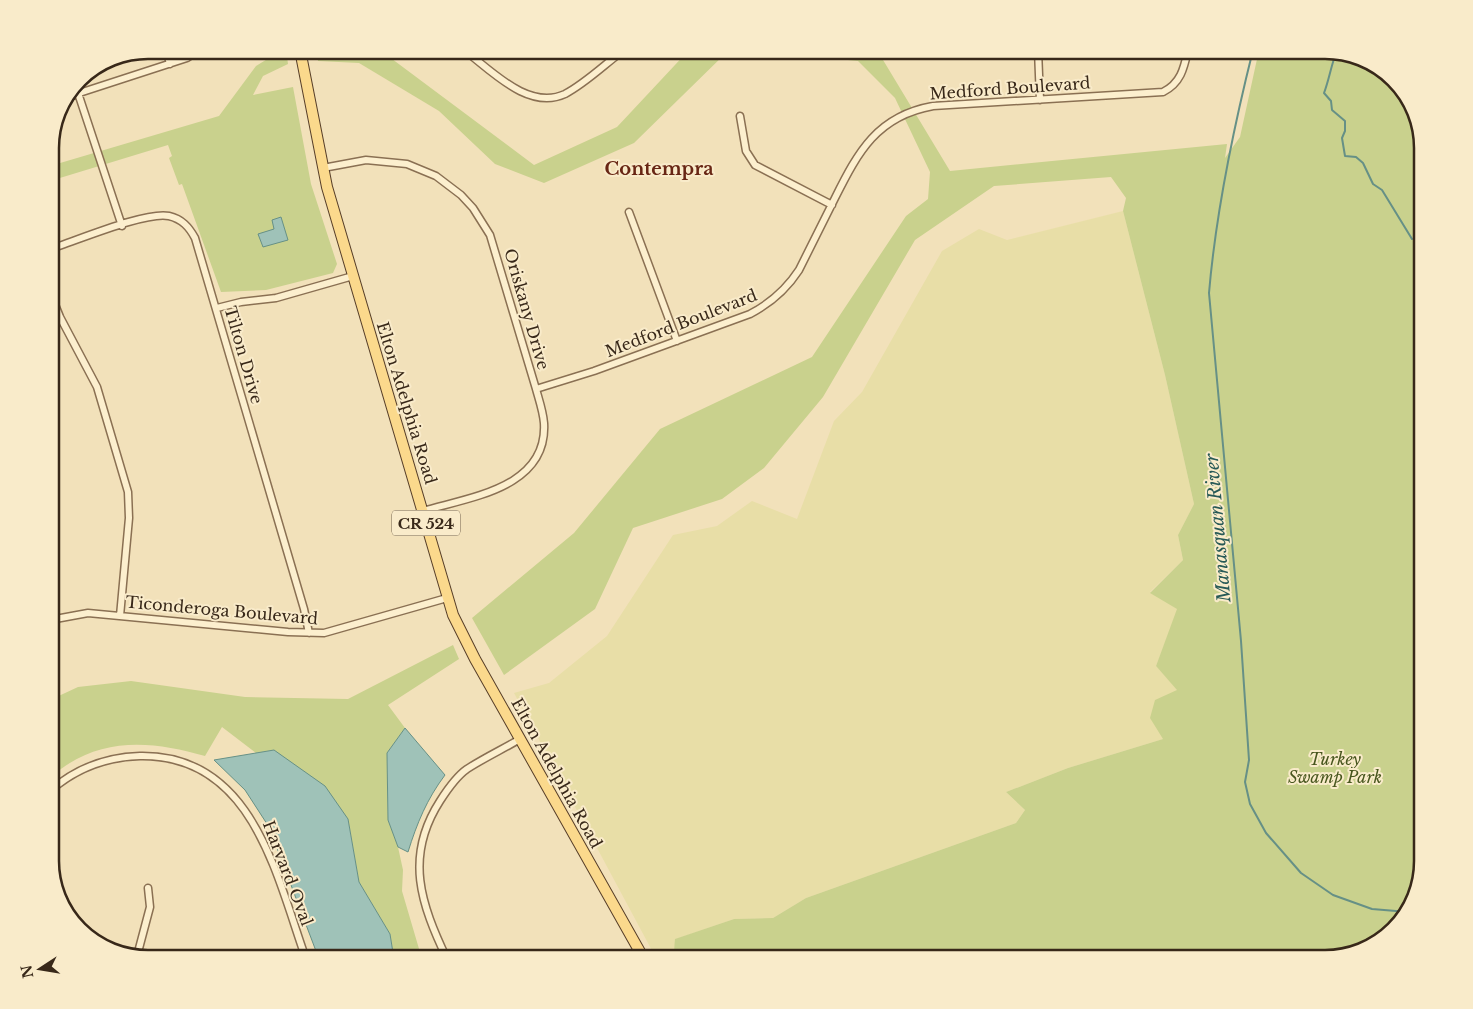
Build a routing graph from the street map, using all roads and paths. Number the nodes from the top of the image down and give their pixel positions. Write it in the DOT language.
graph roads {
  1 [pos="169,59"];
  2 [pos="184,59"];
  3 [pos="302,59"];
  4 [pos="477,59"];
  5 [pos="612,59"];
  6 [pos="1038,59"];
  7 [pos="1185,59"];
  8 [pos="170,64"];
  9 [pos="78,93"];
  10 [pos="1040,100"];
  11 [pos="740,116"];
  12 [pos="323,168"];
  13 [pos="832,205"];
  14 [pos="629,212"];
  15 [pos="122,226"];
  16 [pos="59,246"];
  17 [pos="353,276"];
  18 [pos="216,308"];
  19 [pos="59,314"];
  20 [pos="677,341"];
  21 [pos="536,389"];
  22 [pos="423,511"];
  23 [pos="447,598"];
  24 [pos="120,616"];
  25 [pos="59,618"];
  26 [pos="309,633"];
  27 [pos="520,739"];
  28 [pos="59,784"];
  29 [pos="148,888"];
  30 [pos="139,949"];
  31 [pos="303,950"];
  32 [pos="443,950"];
  33 [pos="639,950"];
  1 -- 8 [label="street"];
  2 -- 8 [label="street"];
  3 -- 12 [label="main road, Elton Adelphia Road / CR 524"];
  4 -- 5 [label="street"];
  6 -- 10 [label="street"];
  7 -- 10 [label="street, Medford Boulevard"];
  8 -- 9 [label="street"];
  9 -- 15 [label="street"];
  10 -- 13 [label="street, Medford Boulevard"];
  11 -- 13 [label="street"];
  12 -- 17 [label="main road, Elton Adelphia Road / CR 524"];
  12 -- 21 [label="street, Oriskany Drive"];
  13 -- 20 [label="street, Medford Boulevard"];
  14 -- 20 [label="street"];
  15 -- 16 [label="street, Tilton Drive"];
  15 -- 18 [label="street, Tilton Drive"];
  17 -- 18 [label="street"];
  17 -- 22 [label="main road, Elton Adelphia Road / CR 524"];
  18 -- 26 [label="street, Tilton Drive"];
  19 -- 24 [label="street"];
  20 -- 21 [label="street, Medford Boulevard"];
  21 -- 22 [label="street, Oriskany Drive"];
  22 -- 23 [label="main road, Elton Adelphia Road / CR 524"];
  23 -- 26 [label="street, Ticonderoga Boulevard"];
  23 -- 27 [label="main road, Elton Adelphia Road / CR 524"];
  24 -- 25 [label="street, Ticonderoga Boulevard"];
  24 -- 26 [label="street, Ticonderoga Boulevard"];
  27 -- 32 [label="street"];
  27 -- 33 [label="main road, Elton Adelphia Road / CR 524"];
  28 -- 31 [label="street, Harvard Oval"];
  29 -- 30 [label="street"];
}
